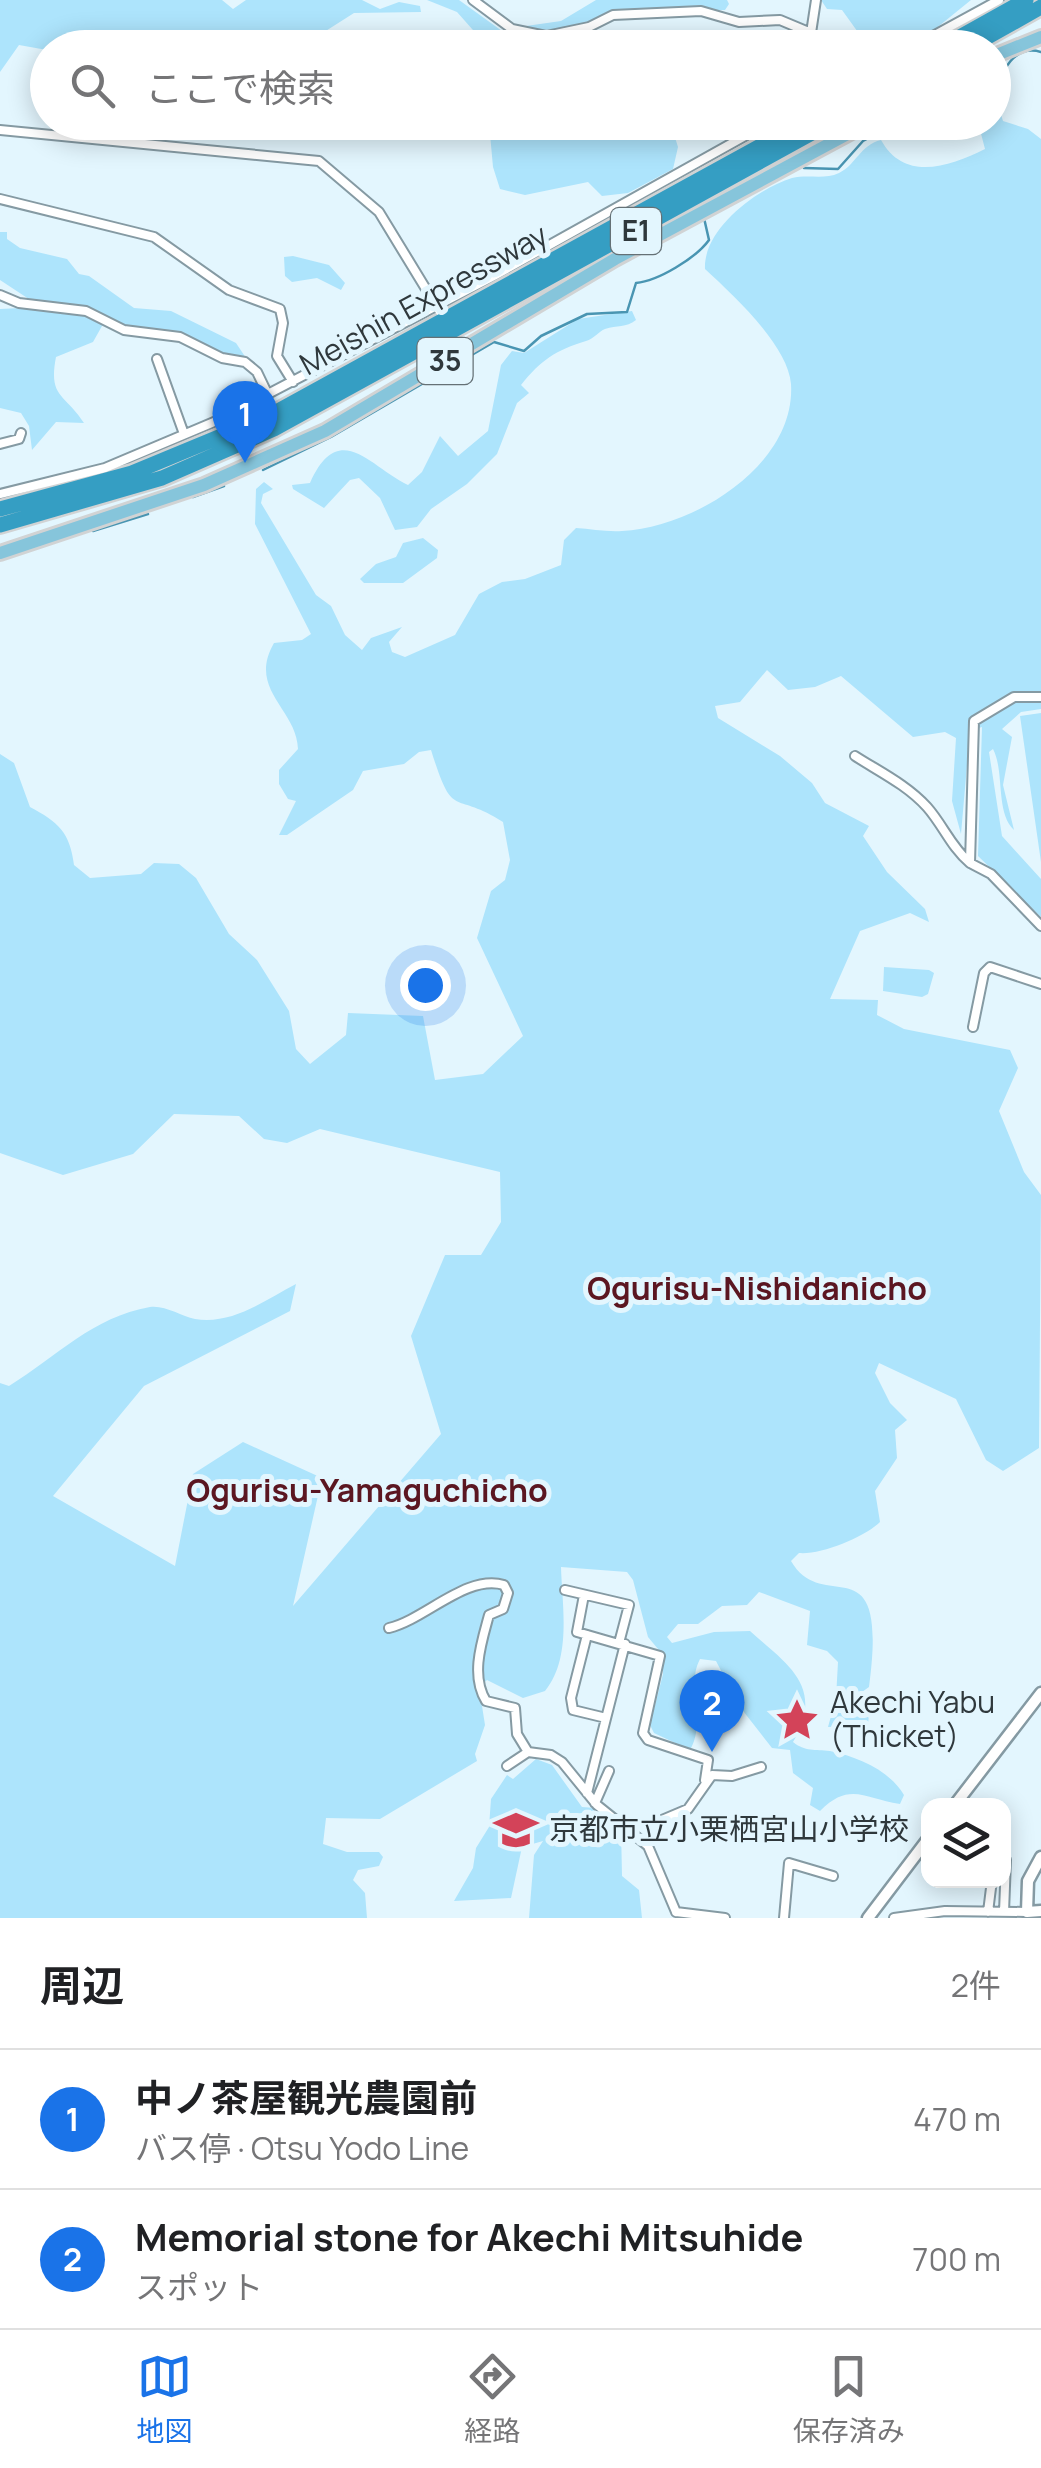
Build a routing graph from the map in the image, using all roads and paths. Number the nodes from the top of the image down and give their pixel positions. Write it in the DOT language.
graph roads {
  1 [pos="473,0"];
  2 [pos="816,0"];
  3 [pos="999,0"];
  4 [pos="1026,0"];
  5 [pos="1041,8"];
  6 [pos="520,30"];
  7 [pos="575,30"];
  8 [pos="804,30"];
  9 [pos="811,30"];
  10 [pos="944,30"];
  11 [pos="972,30"];
  12 [pos="1001,30"];
  13 [pos="1041,37"];
  14 [pos="1011,49"];
  15 [pos="0,130"];
  16 [pos="30,133"];
  17 [pos="103,140"];
  18 [pos="738,140"];
  19 [pos="771,140"];
  20 [pos="820,140"];
  21 [pos="822,140"];
  22 [pos="0,198"];
  23 [pos="0,294"];
  24 [pos="436,308"];
  25 [pos="157,359"];
  26 [pos="293,382"];
  27 [pos="268,395"];
  28 [pos="21,433"];
  29 [pos="184,434"];
  30 [pos="0,444"];
  31 [pos="0,494"];
  32 [pos="0,509"];
  33 [pos="0,525"];
  34 [pos="0,553"];
  35 [pos="1041,698"];
  36 [pos="855,756"];
  37 [pos="970,864"];
  38 [pos="1041,926"];
  39 [pos="1041,984"];
  40 [pos="973,1027"];
  41 [pos="565,1590"];
  42 [pos="584,1594"];
  43 [pos="389,1628"];
  44 [pos="587,1635"];
  45 [pos="622,1644"];
  46 [pos="1041,1693"];
  47 [pos="606,1718"];
  48 [pos="528,1752"];
  49 [pos="507,1766"];
  50 [pos="761,1767"];
  51 [pos="609,1772"];
  52 [pos="706,1780"];
  53 [pos="588,1793"];
  54 [pos="960,1798"];
  55 [pos="595,1802"];
  56 [pos="647,1845"];
  57 [pos="921,1848"];
  58 [pos="1041,1857"];
  59 [pos="1038,1871"];
  60 [pos="833,1876"];
  61 [pos="991,1888"];
  62 [pos="1005,1888"];
  63 [pos="676,1912"];
  64 [pos="988,1912"];
  65 [pos="1004,1912"];
  66 [pos="1026,1912"];
  67 [pos="1041,1912"];
  68 [pos="692,1917"];
  69 [pos="667,1918"];
  70 [pos="725,1918"];
  71 [pos="784,1918"];
  72 [pos="868,1918"];
  73 [pos="894,1918"];
  1 -- 6 [label="street"];
  2 -- 9 [label="street"];
  3 -- 10 [label="street"];
  4 -- 11 [label="highway"];
  5 -- 12 [label="highway"];
  7 -- 8 [label="street"];
  13 -- 14 [label="main road"];
  15 -- 16 [label="street"];
  17 -- 24 [label="street"];
  18 -- 24 [label="street"];
  19 -- 32 [label="highway, Meishin Expressway / E1"];
  20 -- 33 [label="highway, Meishin Expressway / E1"];
  21 -- 34 [label="main road, 35"];
  22 -- 26 [label="street"];
  23 -- 27 [label="street"];
  24 -- 26 [label="street"];
  25 -- 29 [label="street"];
  26 -- 27 [label="street"];
  27 -- 29 [label="street"];
  28 -- 30 [label="street"];
  29 -- 31 [label="street"];
  35 -- 37 [label="street"];
  36 -- 37 [label="street"];
  37 -- 38 [label="street"];
  39 -- 40 [label="street"];
  41 -- 42 [label="street"];
  42 -- 44 [label="street"];
  42 -- 45 [label="street"];
  43 -- 48 [label="street"];
  44 -- 45 [label="street"];
  44 -- 47 [label="street"];
  45 -- 47 [label="street"];
  45 -- 52 [label="street"];
  46 -- 54 [label="street"];
  47 -- 53 [label="street"];
  48 -- 49 [label="street"];
  48 -- 53 [label="street"];
  50 -- 52 [label="street"];
  51 -- 55 [label="street"];
  52 -- 56 [label="street"];
  53 -- 55 [label="street"];
  55 -- 56 [label="street"];
  56 -- 63 [label="street"];
  57 -- 72 [label="street"];
  58 -- 59 [label="street"];
  59 -- 66 [label="street"];
  60 -- 71 [label="street"];
  61 -- 64 [label="street"];
  62 -- 65 [label="street"];
  63 -- 68 [label="street"];
  63 -- 69 [label="street"];
  64 -- 65 [label="street"];
  64 -- 73 [label="street"];
  65 -- 66 [label="street"];
  66 -- 67 [label="street"];
  68 -- 70 [label="street"];
}
